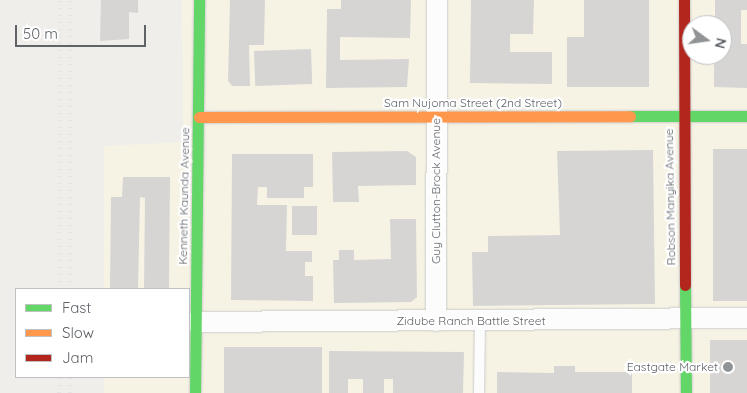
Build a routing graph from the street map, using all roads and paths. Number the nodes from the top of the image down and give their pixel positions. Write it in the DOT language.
graph roads {
  1 [pos="199,0"];
  2 [pos="437,0"];
  3 [pos="684,0"];
  4 [pos="683,116"];
  5 [pos="747,116"];
  6 [pos="199,117"];
  7 [pos="436,117"];
  8 [pos="686,318"];
  9 [pos="747,318"];
  10 [pos="436,321"];
  11 [pos="195,322"];
  12 [pos="480,322"];
  13 [pos="195,393"];
  14 [pos="479,393"];
  15 [pos="686,393"];
  1 -- 6 [label="main road, Kenneth Kaunda Avenue"];
  2 -- 7 [label="street, Guy Clutton-Brock Avenue"];
  3 -- 4 [label="main road, Robson Manyika Avenue"];
  4 -- 5 [label="main road, Sam Nujoma Street (2nd Street)"];
  4 -- 7 [label="main road, Sam Nujoma Street (2nd Street)"];
  4 -- 8 [label="main road, Robson Manyika Avenue"];
  6 -- 7 [label="main road, Sam Nujoma Street (2nd Street)"];
  6 -- 11 [label="main road, Kenneth Kaunda Avenue"];
  7 -- 10 [label="street, Guy Clutton-Brock Avenue"];
  8 -- 9 [label="street, Zidube Ranch Battle Street"];
  8 -- 12 [label="street, Zidube Ranch Battle Street"];
  8 -- 15 [label="main road, Robson Manyika Avenue"];
  10 -- 11 [label="street, Zidube Ranch Battle Street"];
  10 -- 12 [label="street, Zidube Ranch Battle Street"];
  11 -- 13 [label="main road, Kenneth Kaunda Avenue"];
  12 -- 14 [label="lane"];
}
